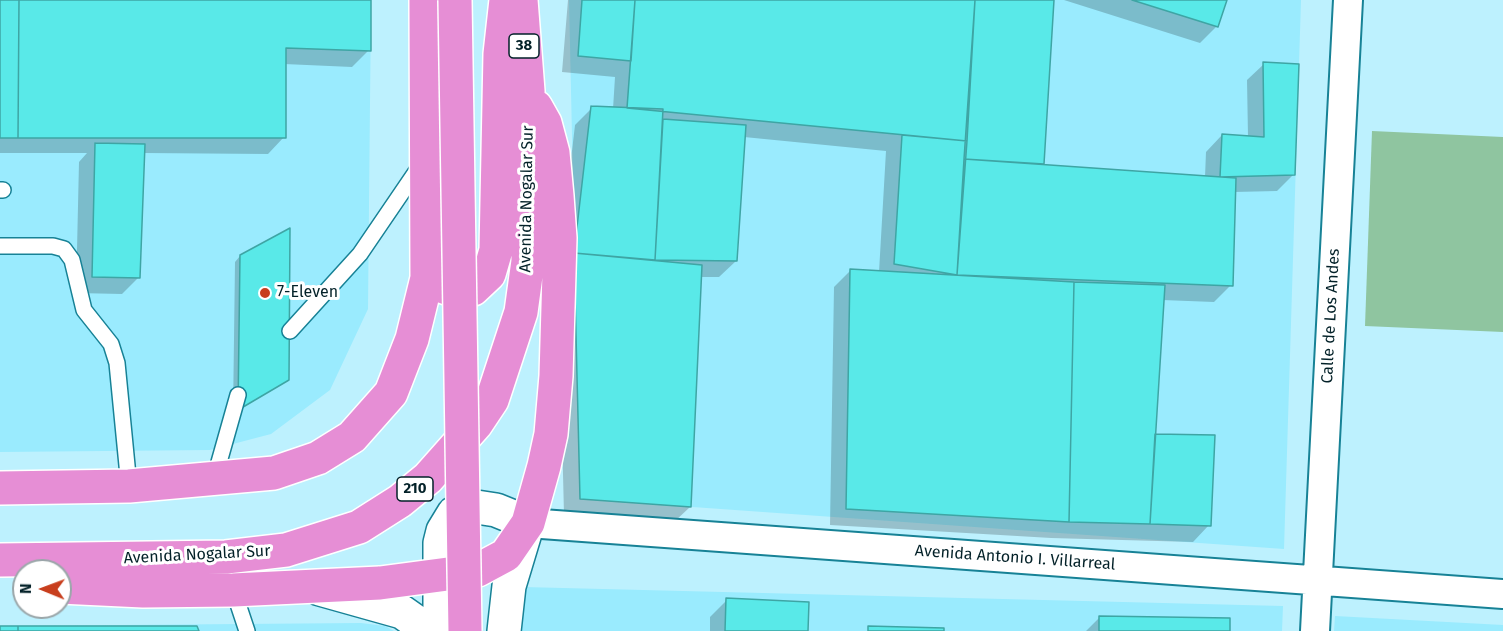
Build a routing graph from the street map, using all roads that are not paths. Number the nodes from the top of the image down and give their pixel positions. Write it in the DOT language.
graph roads {
  1 [pos="426,0"];
  2 [pos="455,0"];
  3 [pos="506,0"];
  4 [pos="521,0"];
  5 [pos="1348,0"];
  6 [pos="528,92"];
  7 [pos="427,156"];
  8 [pos="0,246"];
  9 [pos="426,278"];
  10 [pos="290,331"];
  11 [pos="238,394"];
  12 [pos="214,480"];
  13 [pos="129,486"];
  14 [pos="0,488"];
  15 [pos="528,523"];
  16 [pos="226,557"];
  17 [pos="0,560"];
  18 [pos="441,576"];
  19 [pos="1317,580"];
  20 [pos="312,587"];
  21 [pos="72,588"];
  22 [pos="233,590"];
  23 [pos="1503,594"];
  24 [pos="247,631"];
  25 [pos="429,631"];
  26 [pos="440,631"];
  27 [pos="465,631"];
  28 [pos="504,631"];
  29 [pos="1315,631"];
  1 -- 7 [label="highway"];
  2 -- 27 [label="highway, bridge"];
  3 -- 9 [label="highway"];
  4 -- 6 [label="highway, 38"];
  5 -- 19 [label="street, Calle de Los Andes"];
  6 -- 15 [label="highway"];
  6 -- 16 [label="highway, Avenida Nogalar Sur / 210"];
  7 -- 9 [label="highway"];
  7 -- 10 [label="lane"];
  8 -- 13 [label="lane"];
  9 -- 12 [label="highway"];
  11 -- 12 [label="lane"];
  12 -- 13 [label="highway"];
  13 -- 14 [label="highway"];
  15 -- 18 [label="highway"];
  15 -- 18 [label="main road"];
  15 -- 19 [label="street, Avenida Antonio I. Villarreal"];
  15 -- 28 [label="main road"];
  16 -- 17 [label="highway, Avenida Nogalar Sur / 210"];
  16 -- 22 [label="lane"];
  18 -- 20 [label="highway"];
  18 -- 26 [label="main road"];
  19 -- 23 [label="street, Avenida Antonio I. Villarreal"];
  19 -- 29 [label="street, Calle de Los Andes"];
  20 -- 22 [label="highway"];
  20 -- 25 [label="main road"];
  21 -- 22 [label="highway"];
  22 -- 24 [label="lane"];
}
